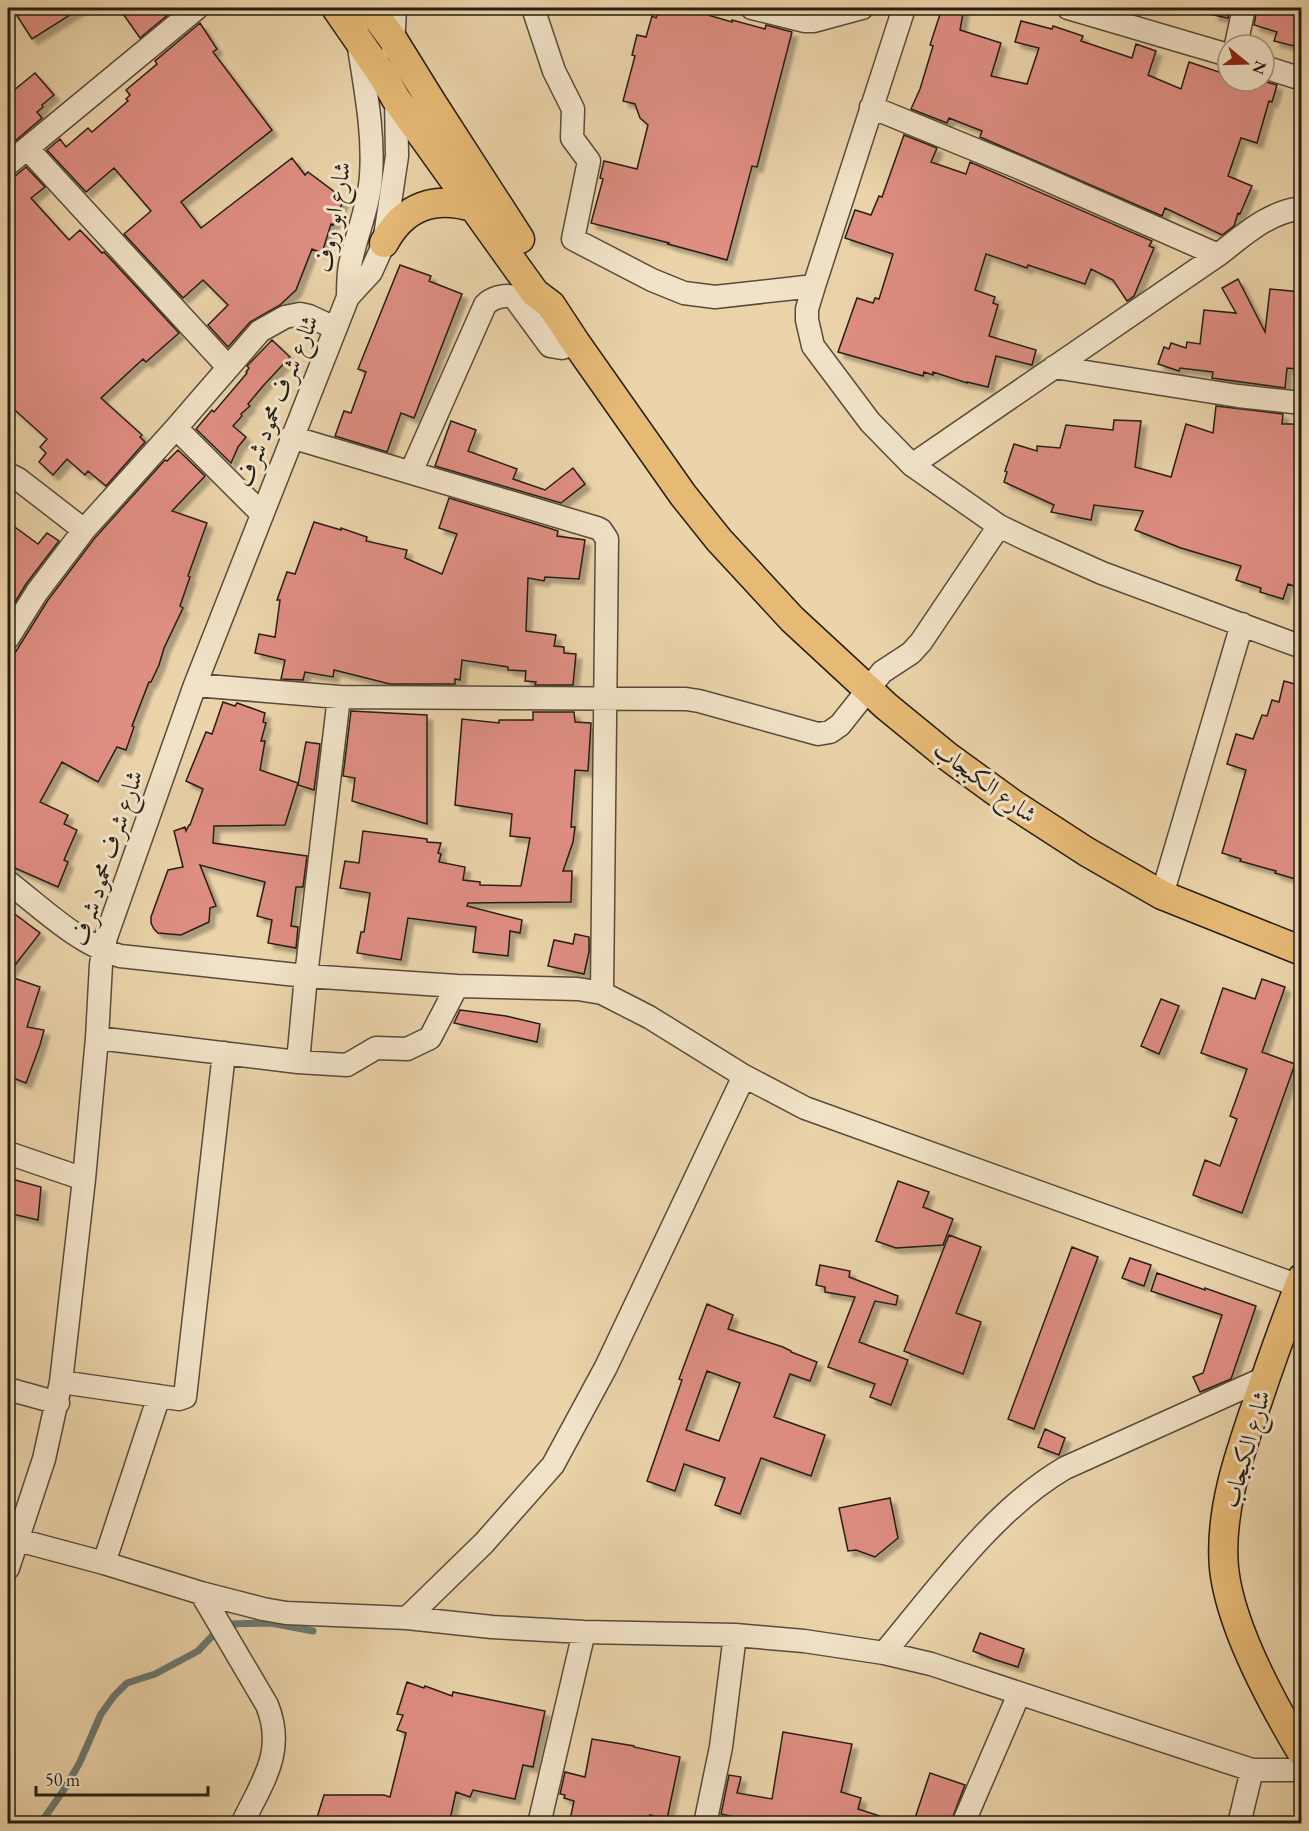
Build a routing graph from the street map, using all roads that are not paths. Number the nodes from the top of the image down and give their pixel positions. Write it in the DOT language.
graph roads {
  1 [pos="197,8"];
  2 [pos="336,8"];
  3 [pos="354,8"];
  4 [pos="370,8"];
  5 [pos="395,8"];
  6 [pos="532,8"];
  7 [pos="752,8"];
  8 [pos="862,8"];
  9 [pos="904,8"];
  10 [pos="1068,8"];
  11 [pos="1244,8"];
  12 [pos="1239,33"];
  13 [pos="392,38"];
  14 [pos="357,39"];
  15 [pos="1216,51"];
  16 [pos="1276,71"];
  17 [pos="1302,79"];
  18 [pos="396,99"];
  19 [pos="871,107"];
  20 [pos="27,148"];
  21 [pos="8,164"];
  22 [pos="475,208"];
  23 [pos="1302,208"];
  24 [pos="384,243"];
  25 [pos="1218,255"];
  26 [pos="814,286"];
  27 [pos="348,297"];
  28 [pos="551,305"];
  29 [pos="335,328"];
  30 [pos="576,343"];
  31 [pos="228,366"];
  32 [pos="1054,367"];
  33 [pos="1302,403"];
  34 [pos="176,428"];
  35 [pos="291,437"];
  36 [pos="912,465"];
  37 [pos="411,472"];
  38 [pos="8,474"];
  39 [pos="261,513"];
  40 [pos="999,525"];
  41 [pos="84,530"];
  42 [pos="14,617"];
  43 [pos="1242,624"];
  44 [pos="8,638"];
  45 [pos="1302,647"];
  46 [pos="195,685"];
  47 [pos="868,689"];
  48 [pos="339,697"];
  49 [pos="605,700"];
  50 [pos="8,882"];
  51 [pos="1162,895"];
  52 [pos="103,951"];
  53 [pos="1302,951"];
  54 [pos="306,976"];
  55 [pos="456,986"];
  56 [pos="602,993"];
  57 [pos="97,1038"];
  58 [pos="224,1053"];
  59 [pos="298,1062"];
  60 [pos="744,1076"];
  61 [pos="8,1153"];
  62 [pos="84,1179"];
  63 [pos="1300,1284"];
  64 [pos="1265,1378"];
  65 [pos="8,1389"];
  66 [pos="59,1392"];
  67 [pos="159,1396"];
  68 [pos="18,1540"];
  69 [pos="104,1563"];
  70 [pos="8,1568"];
  71 [pos="201,1593"];
  72 [pos="407,1618"];
  73 [pos="584,1632"];
  74 [pos="735,1635"];
  75 [pos="884,1653"];
  76 [pos="1019,1694"];
  77 [pos="1302,1753"];
  78 [pos="1252,1770"];
  79 [pos="1302,1770"];
  80 [pos="242,1824"];
  81 [pos="539,1824"];
  82 [pos="705,1824"];
  83 [pos="963,1824"];
  84 [pos="1239,1824"];
  1 -- 20 [label="street"];
  2 -- 14 [label="main road"];
  3 -- 14 [label="street, شارع ابو روف"];
  4 -- 13 [label="main road"];
  5 -- 13 [label="street"];
  6 -- 26 [label="street"];
  7 -- 8 [label="street"];
  9 -- 19 [label="street"];
  10 -- 15 [label="street"];
  11 -- 12 [label="street"];
  13 -- 18 [label="street"];
  13 -- 28 [label="main road"];
  14 -- 18 [label="main road"];
  14 -- 27 [label="street, شارع ابو روف"];
  16 -- 17 [label="street"];
  18 -- 22 [label="main road"];
  18 -- 24 [label="street"];
  19 -- 25 [label="street"];
  19 -- 26 [label="street"];
  20 -- 21 [label="street"];
  20 -- 31 [label="street"];
  22 -- 24 [label="main road"];
  22 -- 28 [label="main road"];
  23 -- 25 [label="street"];
  24 -- 27 [label="street"];
  25 -- 32 [label="street"];
  26 -- 36 [label="street"];
  27 -- 29 [label="street, شارع شرف محمود شرف"];
  28 -- 30 [label="main road, شارع الكبجاب"];
  29 -- 31 [label="street"];
  29 -- 35 [label="street, شارع شرف محمود شرف"];
  30 -- 37 [label="street"];
  30 -- 47 [label="main road, شارع الكبجاب"];
  31 -- 34 [label="street"];
  32 -- 33 [label="street"];
  32 -- 36 [label="street"];
  34 -- 39 [label="street"];
  34 -- 41 [label="street"];
  35 -- 37 [label="street"];
  35 -- 39 [label="street, شارع شرف محمود شرف"];
  36 -- 40 [label="street"];
  37 -- 49 [label="street"];
  38 -- 41 [label="street"];
  39 -- 46 [label="street, شارع شرف محمود شرف"];
  40 -- 43 [label="street"];
  40 -- 47 [label="street"];
  41 -- 42 [label="street"];
  42 -- 44 [label="street"];
  43 -- 45 [label="street"];
  43 -- 51 [label="street"];
  46 -- 48 [label="street"];
  46 -- 52 [label="street, شارع شرف محمود شرف"];
  47 -- 49 [label="street"];
  47 -- 51 [label="main road, شارع الكبجاب"];
  48 -- 49 [label="street"];
  48 -- 54 [label="street"];
  49 -- 56 [label="street"];
  50 -- 52 [label="street"];
  51 -- 53 [label="main road, شارع الكبجاب"];
  52 -- 54 [label="street"];
  52 -- 57 [label="street, شارع شرف محمود شرف"];
  54 -- 55 [label="street"];
  54 -- 59 [label="street"];
  55 -- 56 [label="street"];
  55 -- 59 [label="street"];
  56 -- 60 [label="street"];
  57 -- 58 [label="street"];
  57 -- 62 [label="street, شارع شرف محمود شرف"];
  58 -- 59 [label="street"];
  58 -- 67 [label="street"];
  60 -- 63 [label="street"];
  60 -- 72 [label="street"];
  61 -- 62 [label="street"];
  62 -- 66 [label="street, شارع شرف محمود شرف"];
  63 -- 64 [label="main road, شارع الكبجاب"];
  64 -- 75 [label="street"];
  64 -- 77 [label="main road, شارع الكبجاب"];
  65 -- 66 [label="street"];
  66 -- 67 [label="street"];
  66 -- 68 [label="street, شارع شرف محمود شرف"];
  67 -- 69 [label="street"];
  68 -- 69 [label="street"];
  68 -- 70 [label="street, شارع شرف محمود شرف"];
  69 -- 71 [label="street"];
  71 -- 72 [label="street"];
  71 -- 80 [label="street"];
  72 -- 73 [label="street"];
  73 -- 74 [label="street"];
  73 -- 81 [label="street"];
  74 -- 75 [label="street"];
  74 -- 82 [label="street"];
  75 -- 76 [label="street"];
  76 -- 78 [label="street"];
  76 -- 83 [label="street"];
  78 -- 79 [label="street"];
  78 -- 84 [label="street"];
}
